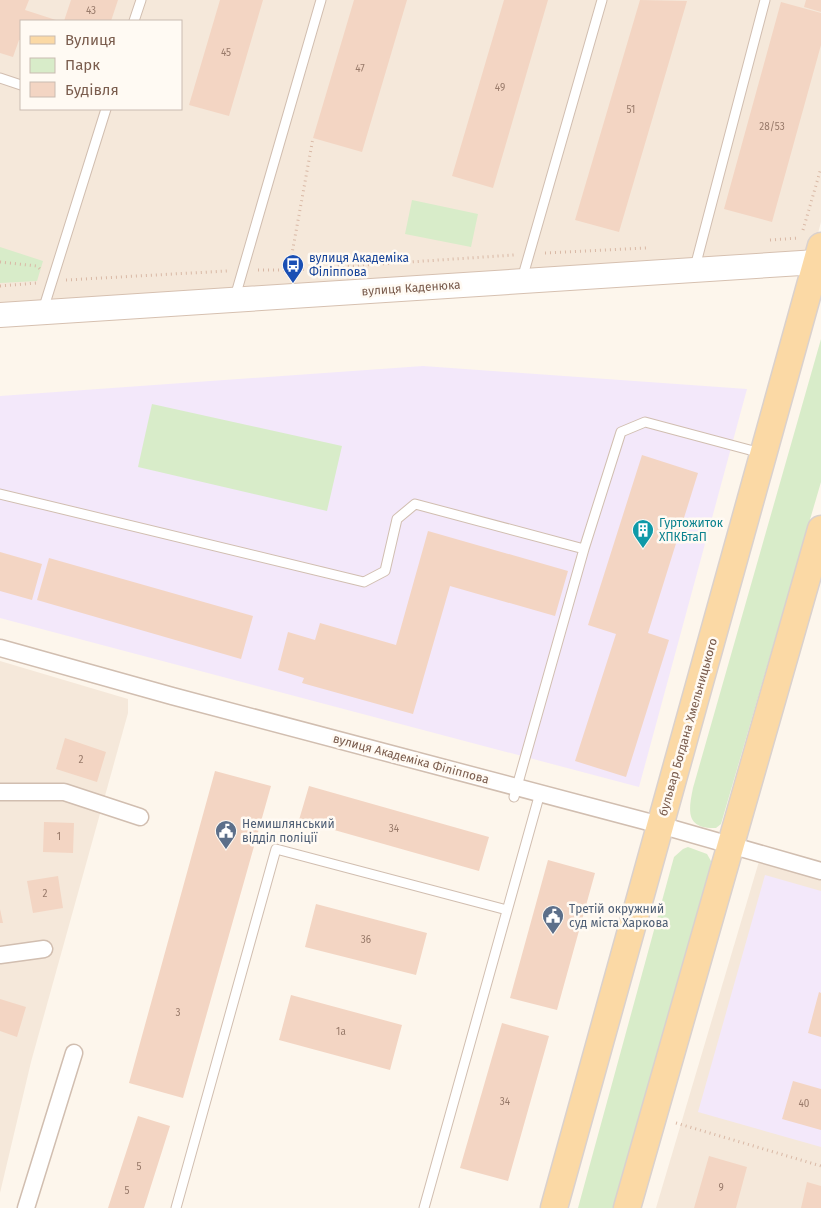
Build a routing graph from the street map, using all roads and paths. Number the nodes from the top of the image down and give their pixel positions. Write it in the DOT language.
graph roads {
  1 [pos="141,0"];
  2 [pos="321,0"];
  3 [pos="602,0"];
  4 [pos="765,0"];
  5 [pos="134,20"];
  6 [pos="0,78"];
  7 [pos="20,85"];
  8 [pos="104,110"];
  9 [pos="313,138"];
  10 [pos="770,240"];
  11 [pos="653,248"];
  12 [pos="815,253"];
  13 [pos="529,254"];
  14 [pos="0,262"];
  15 [pos="243,270"];
  16 [pos="694,270"];
  17 [pos="289,271"];
  18 [pos="52,281"];
  19 [pos="521,281"];
  20 [pos="0,286"];
  21 [pos="234,300"];
  22 [pos="42,312"];
  23 [pos="0,315"];
  24 [pos="764,454"];
  25 [pos="0,494"];
  26 [pos="821,529"];
  27 [pos="584,549"];
  28 [pos="0,648"];
  29 [pos="0,792"];
  30 [pos="516,792"];
  31 [pos="540,793"];
  32 [pos="140,817"];
  33 [pos="660,825"];
  34 [pos="730,845"];
  35 [pos="821,871"];
  36 [pos="507,910"];
  37 [pos="44,949"];
  38 [pos="0,955"];
  39 [pos="74,1053"];
  40 [pos="676,1123"];
  41 [pos="821,1166"];
  42 [pos="26,1208"];
  43 [pos="176,1208"];
  44 [pos="424,1208"];
  45 [pos="554,1208"];
  46 [pos="627,1208"];
  1 -- 5 [label="lane"];
  2 -- 15 [label="lane"];
  3 -- 13 [label="lane"];
  4 -- 16 [label="lane"];
  6 -- 7 [label="lane"];
  8 -- 18 [label="lane"];
  9 -- 17 [label="path"];
  10 -- 12 [label="path"];
  11 -- 13 [label="path"];
  12 -- 16 [label="street, вулиця Каденюка"];
  12 -- 24 [label="main road, бульвар Богдана Хмельницького"];
  13 -- 17 [label="path"];
  13 -- 19 [label="lane"];
  14 -- 18 [label="path"];
  15 -- 17 [label="path"];
  15 -- 18 [label="path"];
  15 -- 21 [label="lane"];
  16 -- 19 [label="street, вулиця Каденюка"];
  18 -- 20 [label="path"];
  18 -- 22 [label="lane"];
  19 -- 21 [label="street, вулиця Каденюка"];
  21 -- 22 [label="street, вулиця Каденюка"];
  22 -- 23 [label="street, вулиця Каденюка"];
  24 -- 27 [label="lane"];
  24 -- 33 [label="main road, бульвар Богдана Хмельницького"];
  25 -- 27 [label="lane"];
  26 -- 34 [label="main road"];
  27 -- 30 [label="lane"];
  28 -- 30 [label="street, вулиця Академіка Філіппова"];
  29 -- 32 [label="street"];
  30 -- 31 [label="street, вулиця Академіка Філіппова"];
  31 -- 33 [label="street, вулиця Академіка Філіппова"];
  31 -- 36 [label="lane"];
  33 -- 34 [label="street, вулиця Академіка Філіппова"];
  33 -- 45 [label="main road, бульвар Богдана Хмельницького"];
  34 -- 35 [label="street, вулиця Академіка Філіппова"];
  34 -- 46 [label="main road"];
  36 -- 43 [label="lane"];
  36 -- 44 [label="lane"];
  37 -- 38 [label="street"];
  39 -- 42 [label="street"];
  40 -- 41 [label="path"];
}
